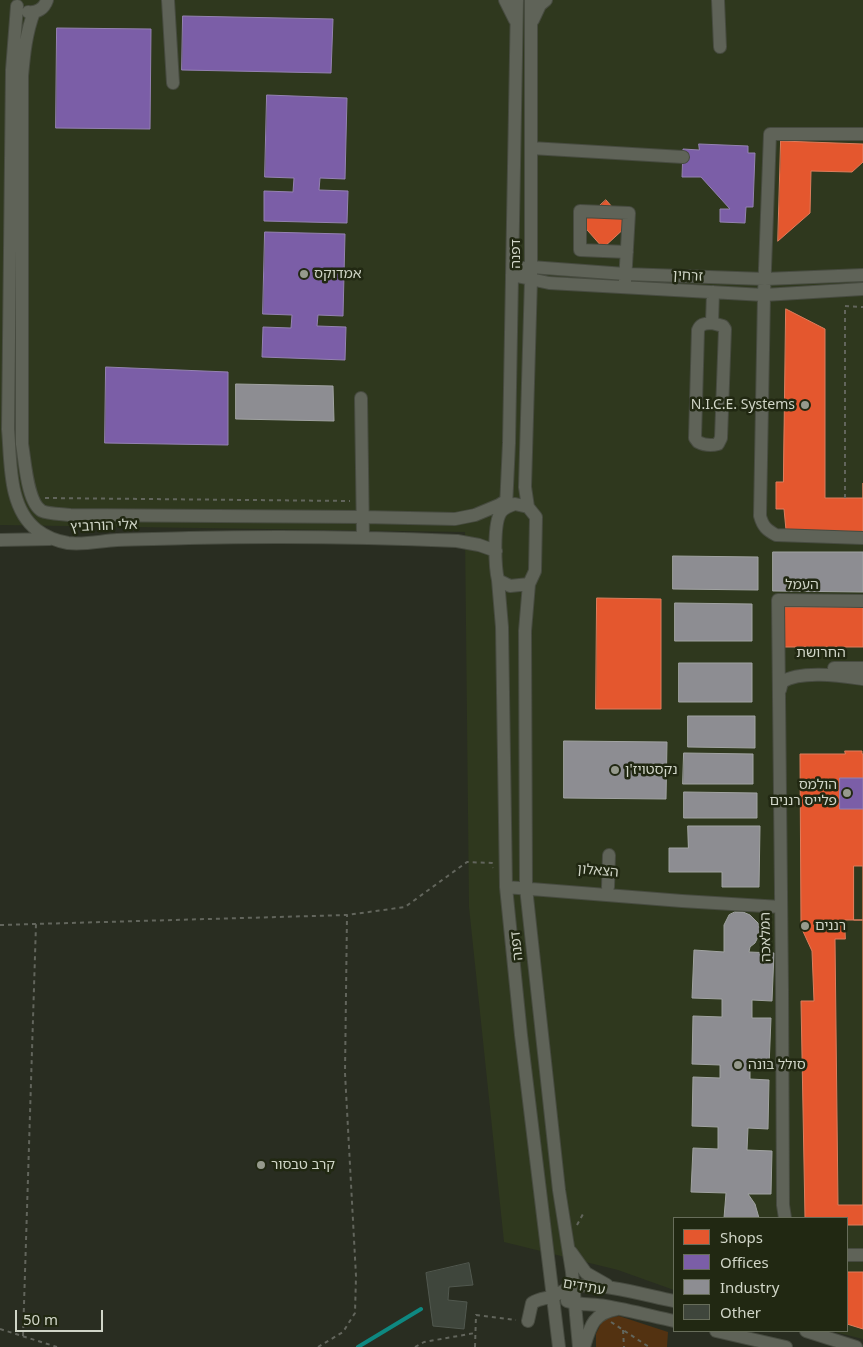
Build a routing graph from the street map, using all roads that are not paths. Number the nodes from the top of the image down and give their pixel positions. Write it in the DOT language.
graph roads {
  1 [pos="48,0"];
  2 [pos="168,0"];
  3 [pos="505,0"];
  4 [pos="517,0"];
  5 [pos="531,0"];
  6 [pos="546,0"];
  7 [pos="718,0"];
  8 [pos="16,3"];
  9 [pos="34,12"];
  10 [pos="516,23"];
  11 [pos="531,25"];
  12 [pos="720,47"];
  13 [pos="173,83"];
  14 [pos="863,134"];
  15 [pos="531,148"];
  16 [pos="683,157"];
  17 [pos="627,252"];
  18 [pos="512,273"];
  19 [pos="531,273"];
  20 [pos="625,274"];
  21 [pos="863,275"];
  22 [pos="765,279"];
  23 [pos="624,288"];
  24 [pos="863,289"];
  25 [pos="713,292"];
  26 [pos="764,295"];
  27 [pos="712,323"];
  28 [pos="361,398"];
  29 [pos="506,504"];
  30 [pos="528,507"];
  31 [pos="23,516"];
  32 [pos="363,517"];
  33 [pos="363,538"];
  34 [pos="863,538"];
  35 [pos="52,539"];
  36 [pos="2,540"];
  37 [pos="496,551"];
  38 [pos="498,580"];
  39 [pos="529,584"];
  40 [pos="863,601"];
  41 [pos="779,668"];
  42 [pos="863,668"];
  43 [pos="863,679"];
  44 [pos="779,692"];
  45 [pos="610,855"];
  46 [pos="506,883"];
  47 [pos="526,884"];
  48 [pos="608,887"];
  49 [pos="682,901"];
  50 [pos="780,907"];
  51 [pos="783,1205"];
  52 [pos="778,1217"];
  53 [pos="785,1217"];
  54 [pos="568,1241"];
  55 [pos="848,1255"];
  56 [pos="863,1255"];
  57 [pos="573,1286"];
  58 [pos="616,1290"];
  59 [pos="552,1296"];
  60 [pos="673,1302"];
  61 [pos="575,1303"];
  62 [pos="621,1308"];
  63 [pos="528,1321"];
  64 [pos="673,1321"];
  65 [pos="720,1332"];
  66 [pos="809,1332"];
  67 [pos="559,1347"];
  68 [pos="579,1347"];
  69 [pos="584,1347"];
  70 [pos="786,1347"];
  71 [pos="856,1347"];
  1 -- 9 [label="street"];
  2 -- 13 [label="street"];
  3 -- 10 [label="street"];
  4 -- 10 [label="street, דפנה"];
  5 -- 11 [label="street, דפנה"];
  6 -- 11 [label="street"];
  7 -- 12 [label="street"];
  8 -- 9 [label="street"];
  8 -- 31 [label="street, אלי הורוביץ"];
  9 -- 32 [label="street, אלי הורוביץ"];
  10 -- 18 [label="street, דפנה"];
  11 -- 15 [label="street, דפנה"];
  14 -- 22 [label="street"];
  15 -- 16 [label="street"];
  15 -- 19 [label="street, דפנה"];
  17 -- 17 [label="street"];
  17 -- 20 [label="street"];
  18 -- 19 [label="street, זרחין"];
  18 -- 29 [label="street, דפנה"];
  19 -- 20 [label="street, זרחין"];
  19 -- 23 [label="street, זרחין"];
  19 -- 30 [label="street, דפנה"];
  20 -- 22 [label="street, זרחין"];
  20 -- 23 [label="street"];
  21 -- 22 [label="street, זרחין"];
  22 -- 26 [label="street"];
  23 -- 25 [label="street, זרחין"];
  24 -- 26 [label="street, זרחין"];
  25 -- 26 [label="street, זרחין"];
  25 -- 27 [label="street"];
  26 -- 34 [label="street"];
  27 -- 27 [label="street"];
  28 -- 32 [label="street"];
  29 -- 30 [label="street"];
  29 -- 32 [label="street, אלי הורוביץ"];
  29 -- 37 [label="street, דפנה"];
  30 -- 39 [label="street, דפנה"];
  31 -- 35 [label="street, אלי הורוביץ"];
  31 -- 36 [label="street"];
  32 -- 33 [label="street"];
  33 -- 35 [label="street, אלי הורוביץ"];
  33 -- 37 [label="street, אלי הורוביץ"];
  35 -- 36 [label="street"];
  37 -- 38 [label="street, דפנה"];
  38 -- 39 [label="street"];
  38 -- 46 [label="street, דפנה"];
  39 -- 47 [label="street, דפנה"];
  40 -- 41 [label="street, העמל"];
  41 -- 42 [label="street, החרושת"];
  41 -- 44 [label="street, המלאכה"];
  43 -- 44 [label="street, החרושת"];
  44 -- 50 [label="street, המלאכה"];
  45 -- 48 [label="street"];
  46 -- 47 [label="street, הצאלון"];
  46 -- 59 [label="street, דפנה"];
  47 -- 48 [label="street, הצאלון"];
  47 -- 49 [label="street, הצאלון"];
  47 -- 54 [label="street, דפנה"];
  48 -- 49 [label="street, הצאלון"];
  49 -- 50 [label="street, הצאלון"];
  50 -- 51 [label="street, המלאכה"];
  51 -- 52 [label="street, המלאכה"];
  51 -- 53 [label="street, המלאכה"];
  54 -- 57 [label="street, דפנה"];
  54 -- 58 [label="street"];
  55 -- 56 [label="street"];
  57 -- 58 [label="street, עתידים"];
  57 -- 59 [label="street, עתידים"];
  57 -- 61 [label="street, דפנה"];
  58 -- 60 [label="street, עתידים"];
  59 -- 61 [label="street, עתידים"];
  59 -- 63 [label="street"];
  59 -- 67 [label="street, דפנה"];
  61 -- 62 [label="street, עתידים"];
  61 -- 68 [label="street, דפנה"];
  62 -- 64 [label="street, עתידים"];
  62 -- 69 [label="street"];
  65 -- 70 [label="street"];
  66 -- 71 [label="street"];
}
